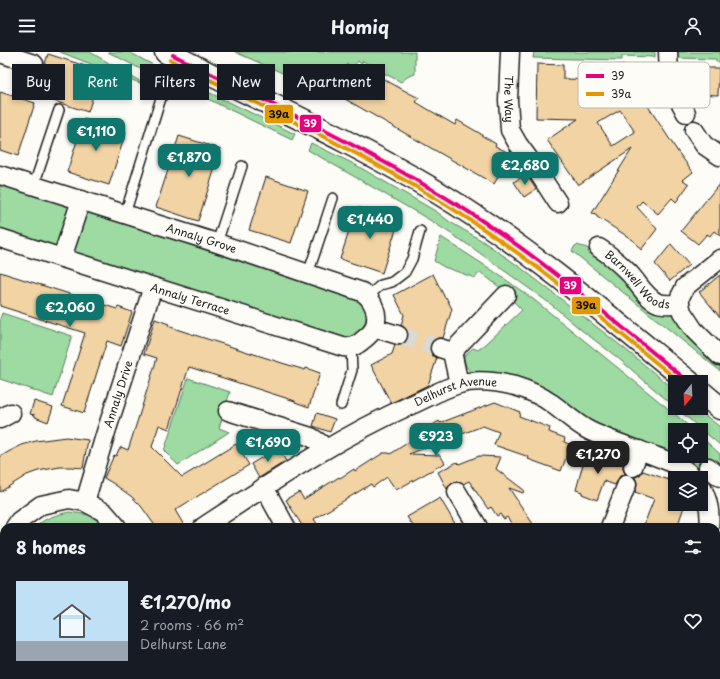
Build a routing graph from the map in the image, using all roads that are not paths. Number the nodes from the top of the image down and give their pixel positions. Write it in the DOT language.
graph roads {
  1 [pos="166,52"];
  2 [pos="510,52"];
  3 [pos="668,52"];
  4 [pos="0,53"];
  5 [pos="668,62"];
  6 [pos="34,64"];
  7 [pos="160,100"];
  8 [pos="683,108"];
  9 [pos="59,110"];
  10 [pos="686,113"];
  11 [pos="694,130"];
  12 [pos="720,156"];
  13 [pos="242,166"];
  14 [pos="0,174"];
  15 [pos="34,185"];
  16 [pos="333,198"];
  17 [pos="81,200"];
  18 [pos="558,203"];
  19 [pos="125,214"];
  20 [pos="420,231"];
  21 [pos="0,238"];
  22 [pos="217,243"];
  23 [pos="599,248"];
  24 [pos="62,258"];
  25 [pos="720,259"];
  26 [pos="308,274"];
  27 [pos="153,287"];
  28 [pos="506,295"];
  29 [pos="368,296"];
  30 [pos="680,304"];
  31 [pos="375,328"];
  32 [pos="398,335"];
  33 [pos="351,348"];
  34 [pos="720,356"];
  35 [pos="680,375"];
  36 [pos="459,384"];
  37 [pos="708,398"];
  38 [pos="341,405"];
  39 [pos="720,408"];
  40 [pos="228,411"];
  41 [pos="325,449"];
  42 [pos="639,450"];
  43 [pos="632,467"];
  44 [pos="690,471"];
  45 [pos="626,484"];
  46 [pos="264,487"];
  47 [pos="456,492"];
  48 [pos="85,502"];
  49 [pos="708,503"];
  50 [pos="17,523"];
  51 [pos="113,523"];
  52 [pos="209,523"];
  53 [pos="284,523"];
  54 [pos="475,523"];
  55 [pos="611,523"];
  56 [pos="710,523"];
  1 -- 35 [label="street"];
  2 -- 18 [label="street, The Way"];
  3 -- 5 [label="street"];
  4 -- 6 [label="street"];
  7 -- 19 [label="lane"];
  8 -- 10 [label="street"];
  9 -- 15 [label="lane"];
  11 -- 12 [label="street"];
  13 -- 22 [label="lane"];
  14 -- 15 [label="street, Annaly Grove"];
  15 -- 17 [label="street, Annaly Grove"];
  16 -- 26 [label="lane"];
  17 -- 19 [label="street, Annaly Grove"];
  17 -- 24 [label="street"];
  19 -- 22 [label="street, Annaly Grove"];
  20 -- 29 [label="lane"];
  21 -- 24 [label="street, Annaly Terrace"];
  22 -- 26 [label="street, Annaly Grove"];
  23 -- 30 [label="street, Barnwell Woods"];
  24 -- 27 [label="street, Annaly Terrace"];
  25 -- 30 [label="street, Barnwell Woods"];
  26 -- 29 [label="street, Annaly Grove"];
  27 -- 33 [label="street, Annaly Terrace"];
  27 -- 48 [label="street, Annaly Drive"];
  28 -- 36 [label="street"];
  29 -- 31 [label="street"];
  30 -- 34 [label="street, Barnwell Woods"];
  31 -- 32 [label="street"];
  31 -- 33 [label="street"];
  33 -- 38 [label="lane"];
  36 -- 41 [label="street, Delhurst Avenue"];
  36 -- 42 [label="street, Delhurst Avenue"];
  37 -- 39 [label="street"];
  40 -- 41 [label="street"];
  41 -- 46 [label="street, Delhurst Avenue"];
  42 -- 43 [label="street"];
  42 -- 44 [label="street, Delhurst Avenue"];
  45 -- 55 [label="street"];
  46 -- 52 [label="street, Delhurst Avenue"];
  46 -- 53 [label="street"];
  47 -- 54 [label="street"];
  48 -- 50 [label="street"];
  48 -- 51 [label="street"];
  49 -- 56 [label="street"];
}
